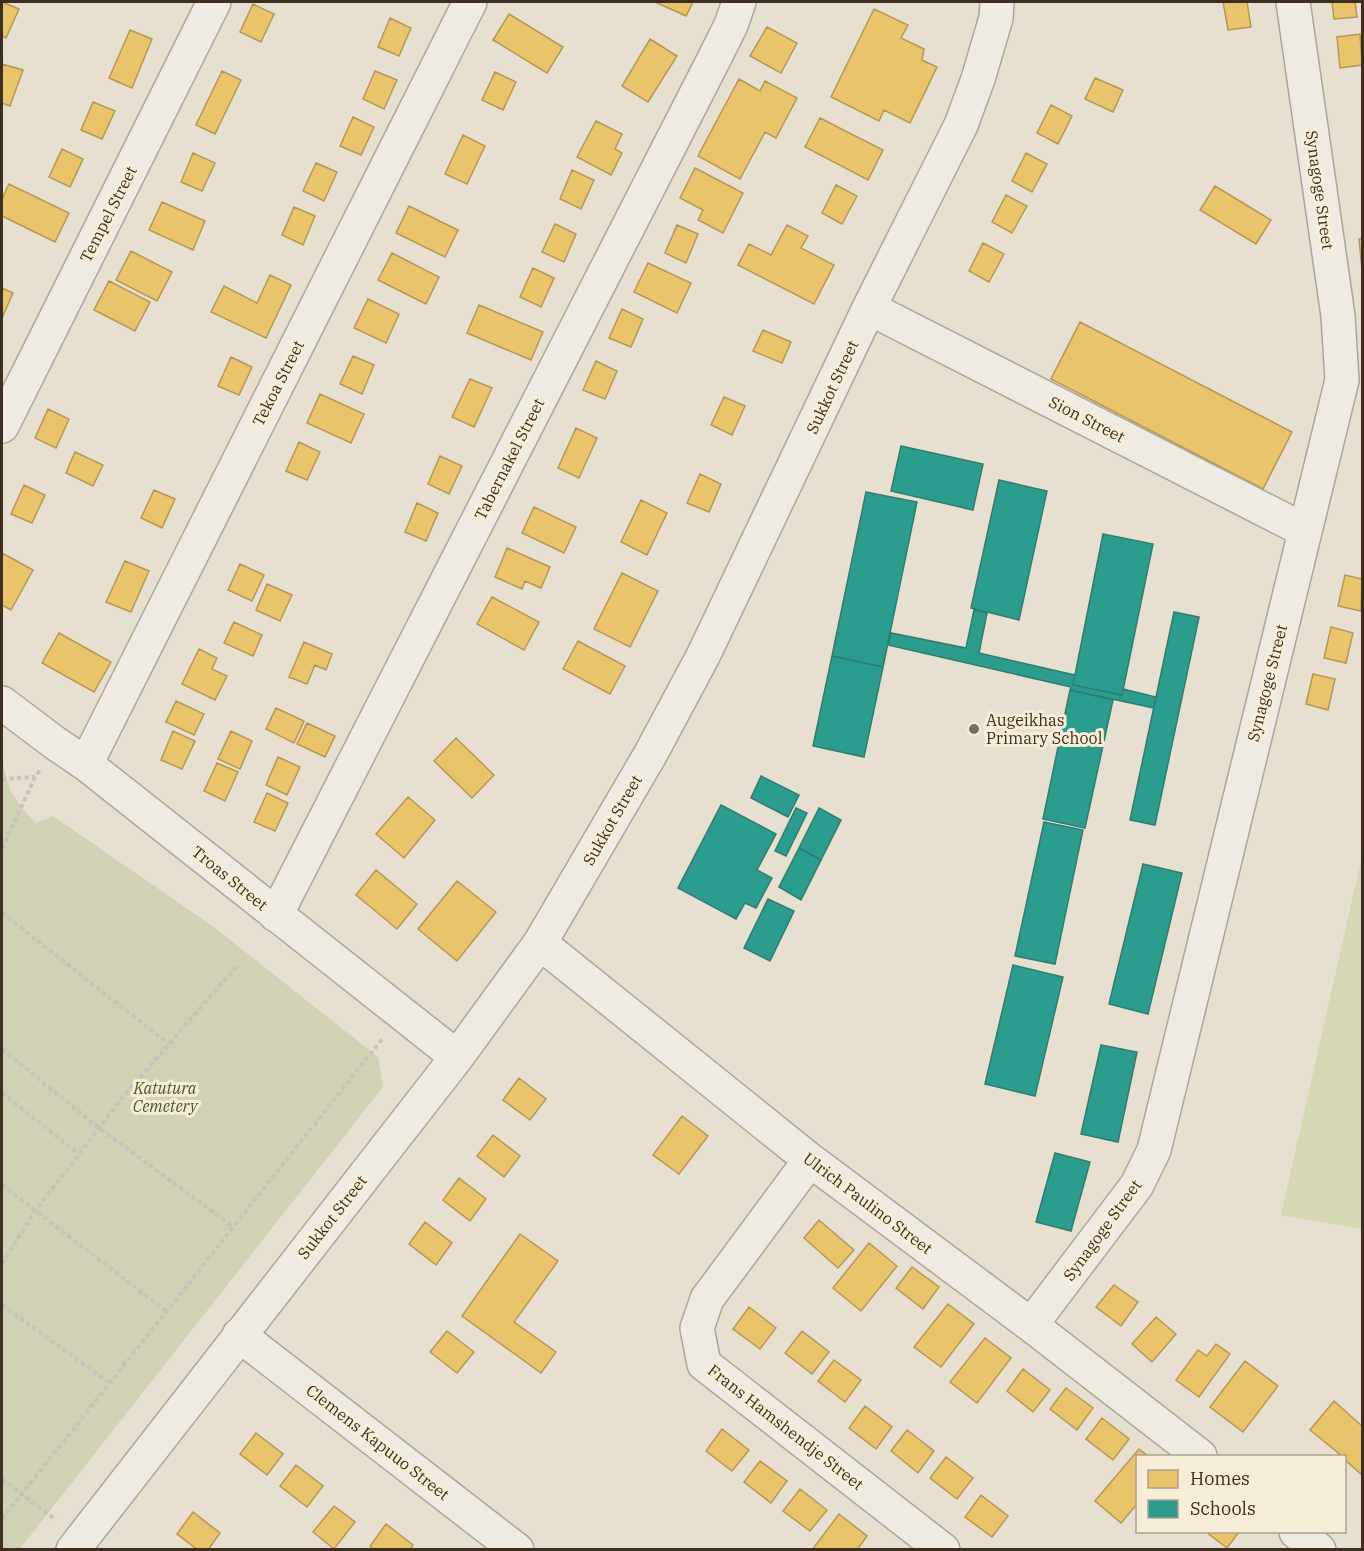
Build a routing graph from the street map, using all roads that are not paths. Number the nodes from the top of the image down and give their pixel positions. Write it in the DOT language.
graph roads {
  1 [pos="214,2"];
  2 [pos="470,2"];
  3 [pos="739,2"];
  4 [pos="997,2"];
  5 [pos="1293,2"];
  6 [pos="870,308"];
  7 [pos="2,426"];
  8 [pos="1304,530"];
  9 [pos="2,703"];
  10 [pos="73,755"];
  11 [pos="276,915"];
  12 [pos="540,943"];
  13 [pos="457,1057"];
  14 [pos="810,1160"];
  15 [pos="1031,1324"];
  16 [pos="239,1335"];
  17 [pos="1199,1455"];
  18 [pos="1297,1533"];
  19 [pos="87,1543"];
  20 [pos="517,1550"];
  21 [pos="943,1550"];
  22 [pos="1319,1550"];
  1 -- 7 [label="street, Tempel Street"];
  2 -- 10 [label="street, Tekoa Street"];
  3 -- 11 [label="street, Tabernakel Street"];
  4 -- 6 [label="street, Sukkot Street"];
  5 -- 8 [label="street, Synagoge Street"];
  6 -- 8 [label="street, Sion Street"];
  6 -- 12 [label="street, Sukkot Street"];
  8 -- 15 [label="street, Synagoge Street"];
  9 -- 10 [label="street, Troas Street"];
  10 -- 11 [label="street, Troas Street"];
  11 -- 13 [label="street, Troas Street"];
  12 -- 13 [label="street, Sukkot Street"];
  12 -- 14 [label="street, Ulrich Paulino Street"];
  13 -- 16 [label="street, Sukkot Street"];
  14 -- 15 [label="street, Ulrich Paulino Street"];
  14 -- 21 [label="street, Frans Hamshendje Street"];
  15 -- 17 [label="street, Ulrich Paulino Street"];
  16 -- 19 [label="street, Sukkot Street"];
  16 -- 20 [label="street, Clemens Kapuuo Street"];
  18 -- 22 [label="street"];
}
